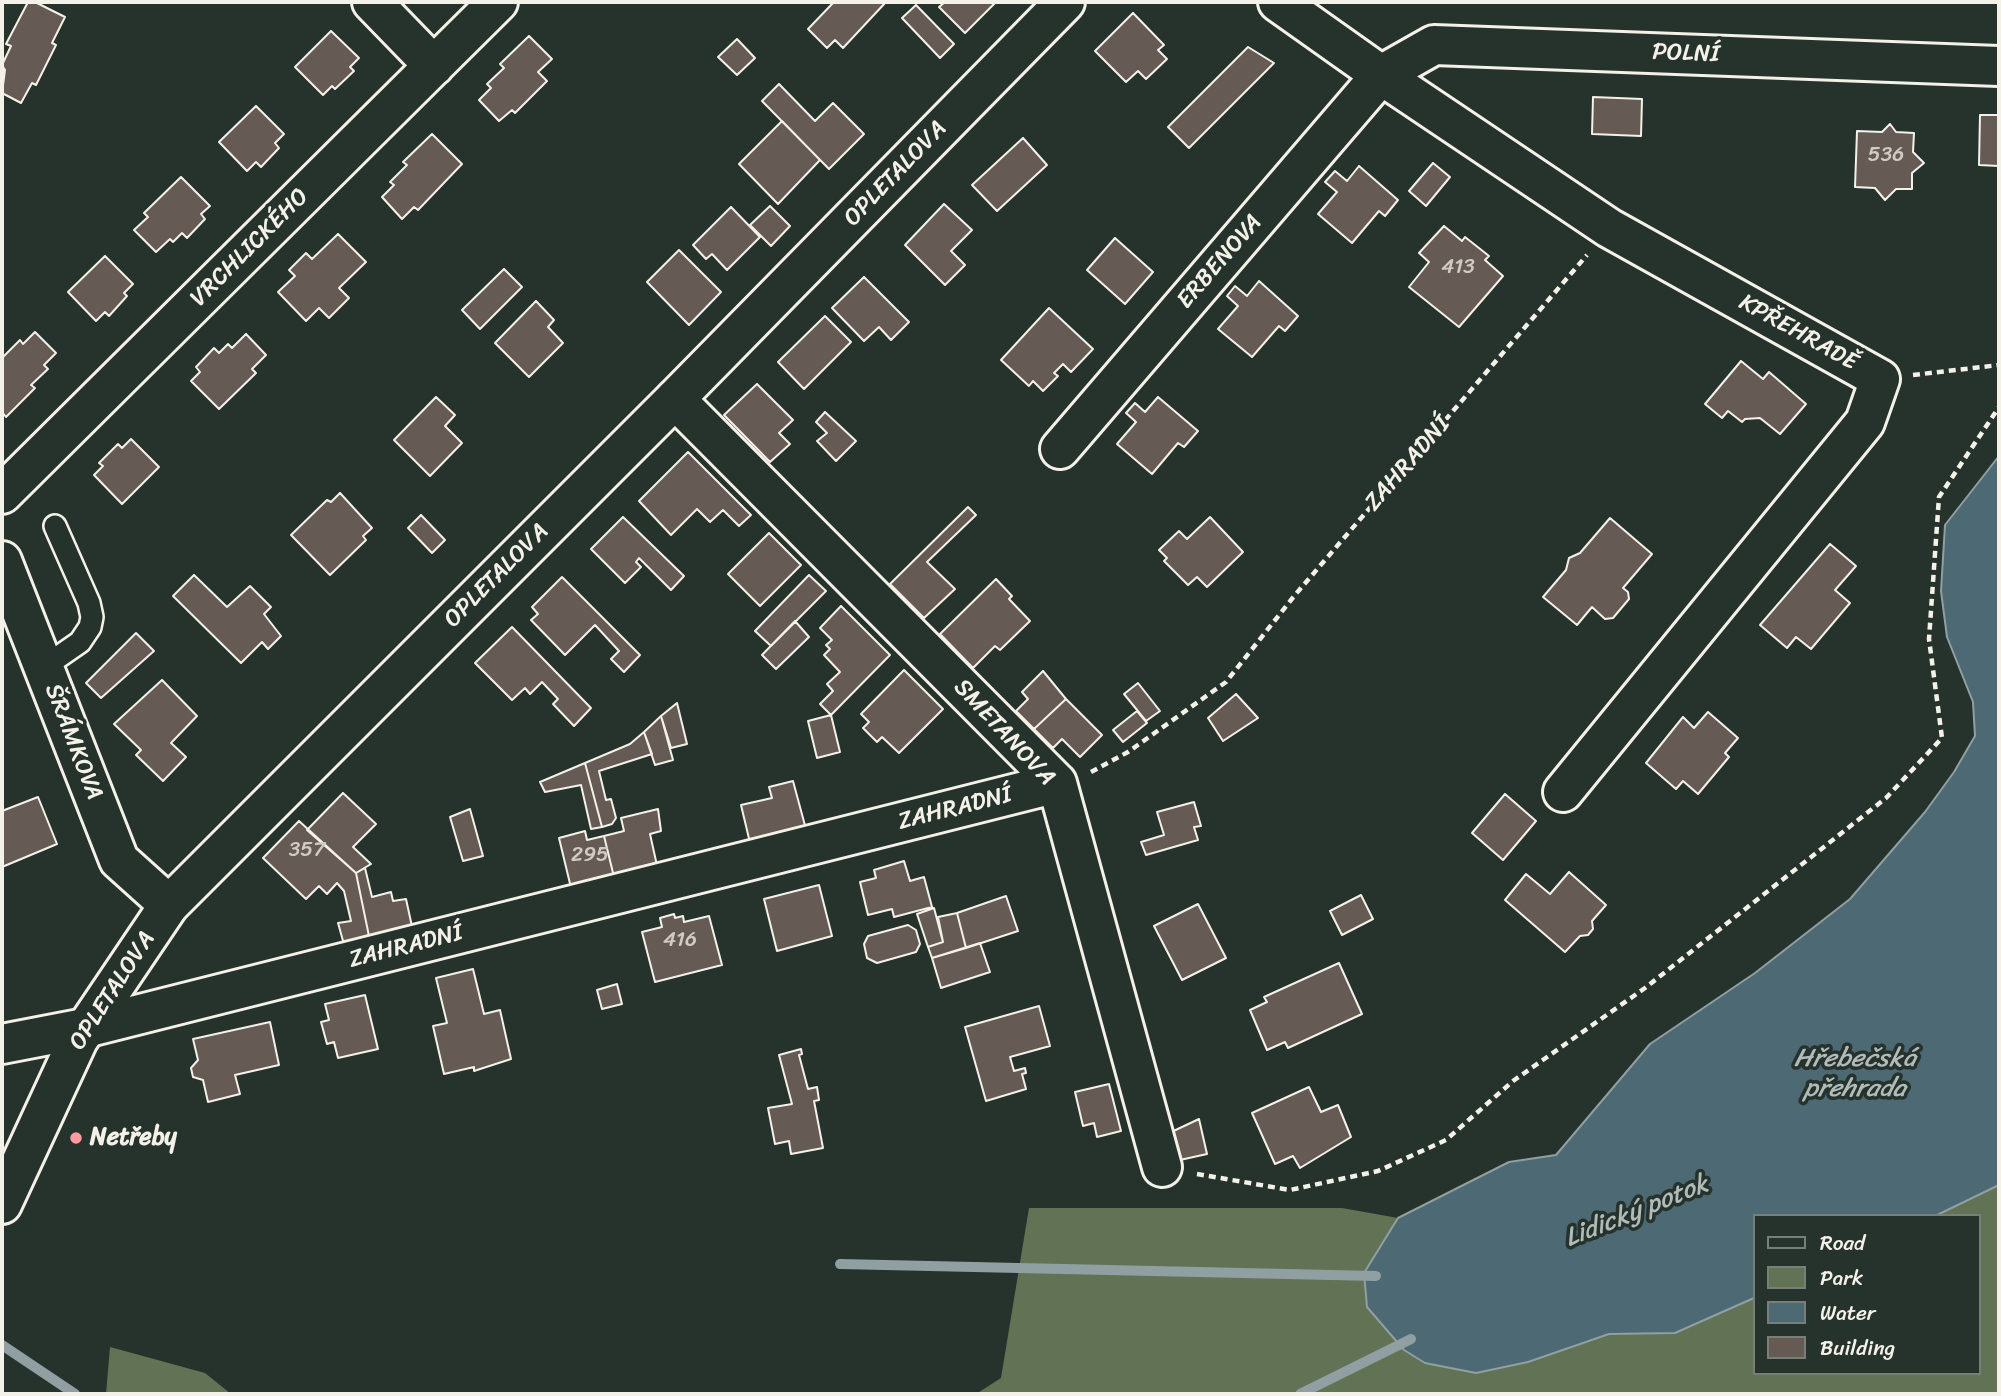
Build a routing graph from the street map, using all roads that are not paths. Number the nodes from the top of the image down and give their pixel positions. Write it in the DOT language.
graph roads {
  1 [pos="372,2"];
  2 [pos="498,2"];
  3 [pos="1065,2"];
  4 [pos="1278,2"];
  5 [pos="434,66"];
  6 [pos="1999,66"];
  7 [pos="1381,75"];
  8 [pos="675,399"];
  9 [pos="1060,449"];
  10 [pos="2,494"];
  11 [pos="54,526"];
  12 [pos="2,561"];
  13 [pos="44,667"];
  14 [pos="1057,783"];
  15 [pos="1563,793"];
  16 [pos="169,905"];
  17 [pos="85,1028"];
  18 [pos="2,1044"];
  19 [pos="1162,1167"];
  20 [pos="2,1204"];
  1 -- 5 [label="street"];
  2 -- 5 [label="street, VRCHLICKÉHO"];
  3 -- 8 [label="street, OPLETALOVA"];
  4 -- 7 [label="street, KPŘEHRADĚ"];
  5 -- 10 [label="street, VRCHLICKÉHO"];
  6 -- 7 [label="street, POLNÍ"];
  7 -- 9 [label="street, ERBENOVA"];
  7 -- 15 [label="street, KPŘEHRADĚ"];
  8 -- 14 [label="street, SMETANOVA"];
  8 -- 16 [label="street, OPLETALOVA"];
  11 -- 13 [label="lane"];
  12 -- 13 [label="street, ŠRÁMKOVA"];
  13 -- 16 [label="street, ŠRÁMKOVA"];
  14 -- 17 [label="street, ZAHRADNÍ"];
  14 -- 19 [label="street, SMETANOVA"];
  16 -- 17 [label="street, OPLETALOVA"];
  17 -- 18 [label="street, ZAHRADNÍ"];
  17 -- 20 [label="street, OPLETALOVA"];
}
